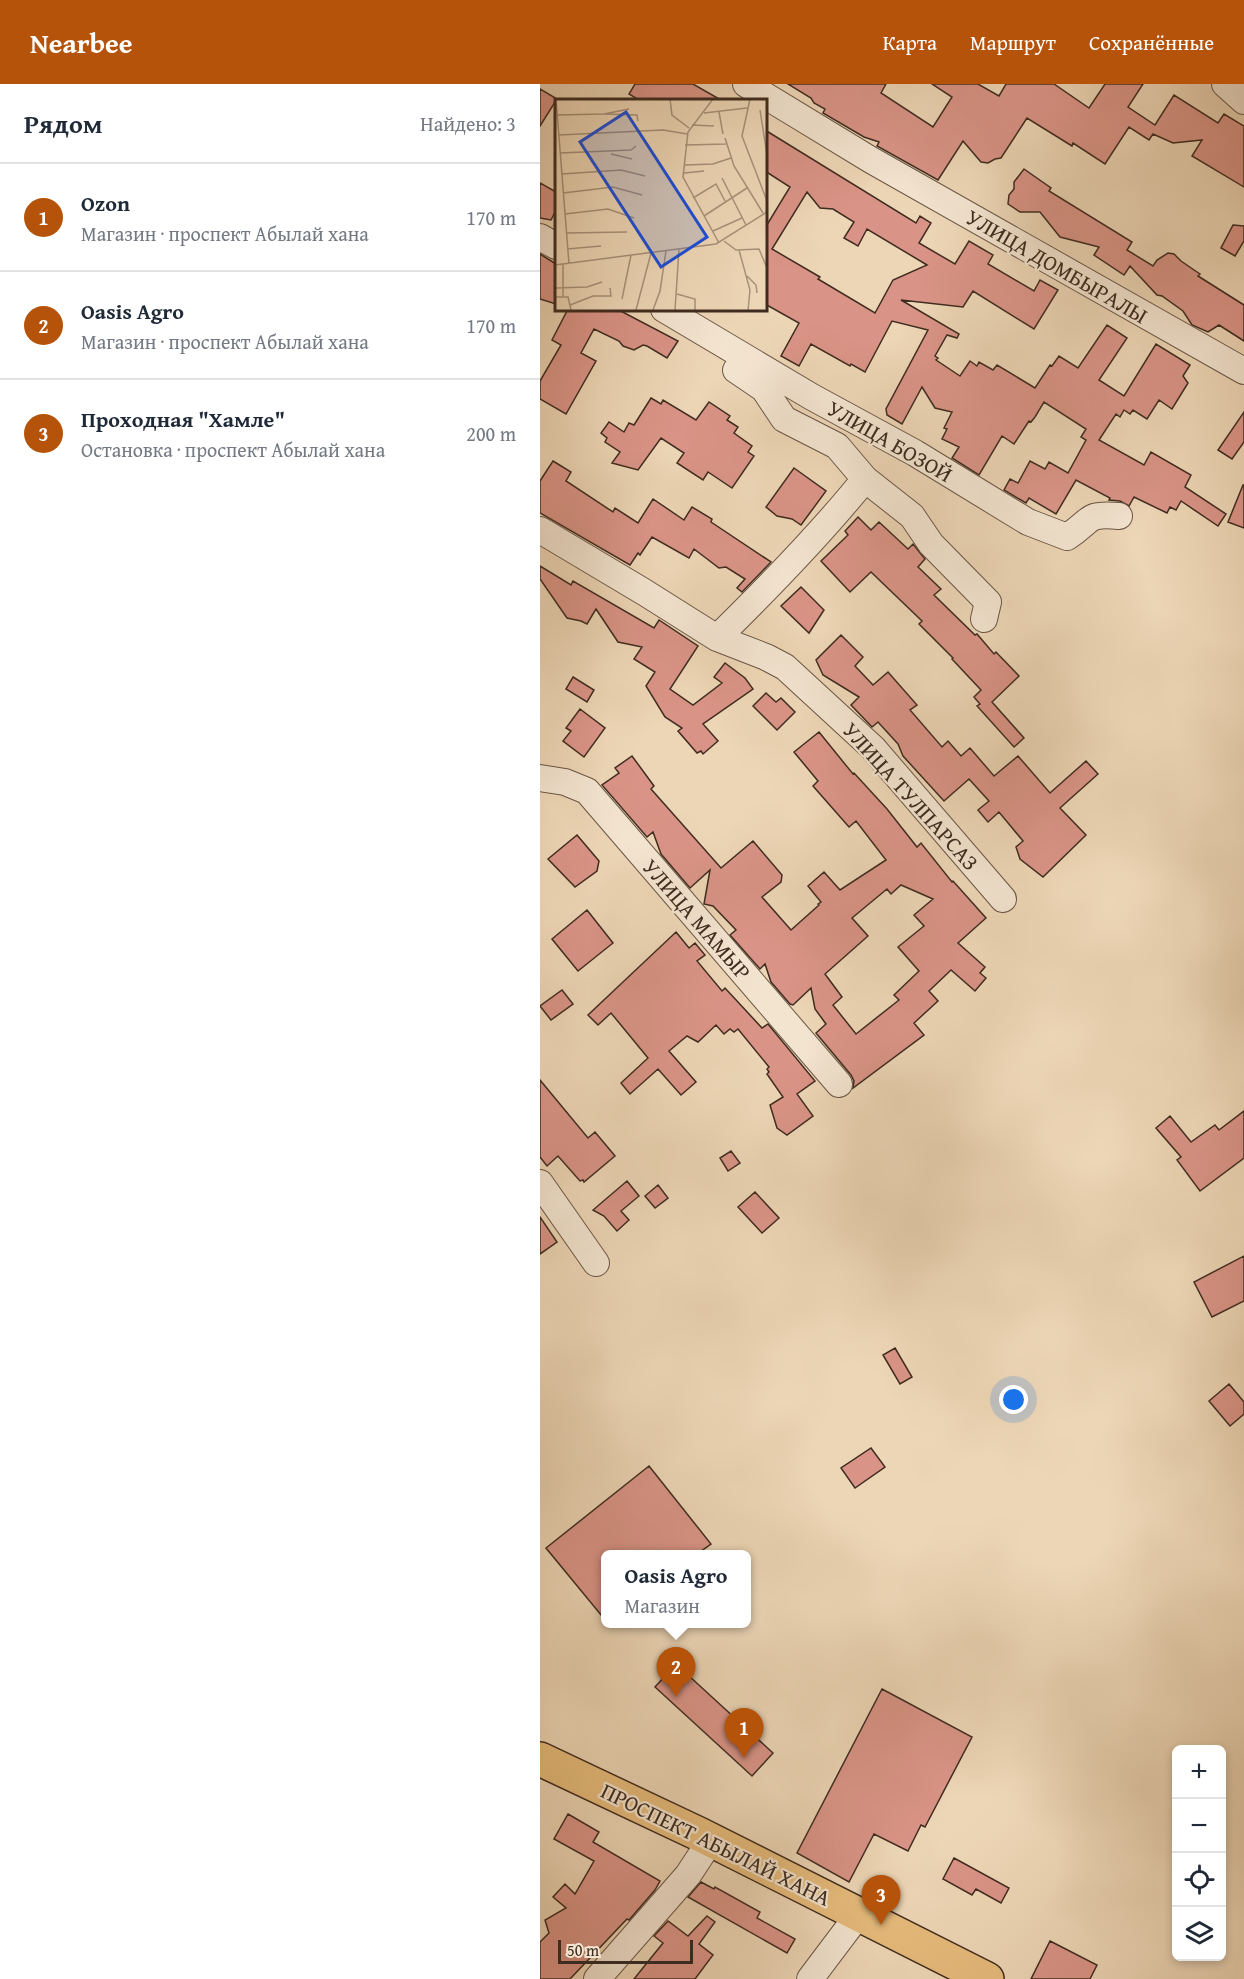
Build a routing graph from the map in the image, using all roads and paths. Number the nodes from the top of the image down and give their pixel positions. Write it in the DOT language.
graph roads {
  1 [pos="746,84"];
  2 [pos="1225,84"];
  3 [pos="1244,101"];
  4 [pos="540,237"];
  5 [pos="555,245"];
  6 [pos="666,310"];
  7 [pos="697,328"];
  8 [pos="1244,371"];
  9 [pos="866,479"];
  10 [pos="1119,516"];
  11 [pos="540,530"];
  12 [pos="984,619"];
  13 [pos="717,638"];
  14 [pos="540,778"];
  15 [pos="1003,899"];
  16 [pos="839,1084"];
  17 [pos="540,1183"];
  18 [pos="596,1263"];
  19 [pos="540,1759"];
  20 [pos="711,1840"];
  21 [pos="859,1914"];
  22 [pos="597,1979"];
  23 [pos="810,1979"];
  24 [pos="987,1979"];
  1 -- 8 [label="street, УЛИЦА ДОМБЫРАЛЫ"];
  2 -- 3 [label="street"];
  4 -- 5 [label="street"];
  6 -- 7 [label="street, УЛИЦА БОЗОЙ"];
  7 -- 9 [label="street"];
  7 -- 10 [label="street, УЛИЦА БОЗОЙ"];
  9 -- 12 [label="street"];
  9 -- 13 [label="street"];
  11 -- 13 [label="street, УЛИЦА ТУЛПАРСАЗ"];
  13 -- 15 [label="street, УЛИЦА ТУЛПАРСАЗ"];
  14 -- 16 [label="street, УЛИЦА МАМЫР"];
  17 -- 18 [label="street"];
  19 -- 20 [label="main road, ПРОСПЕКТ АБЫЛАЙ ХАНА"];
  20 -- 21 [label="main road, ПРОСПЕКТ АБЫЛАЙ ХАНА"];
  20 -- 22 [label="street"];
  21 -- 23 [label="street"];
  21 -- 24 [label="main road, ПРОСПЕКТ АБЫЛАЙ ХАНА"];
}
